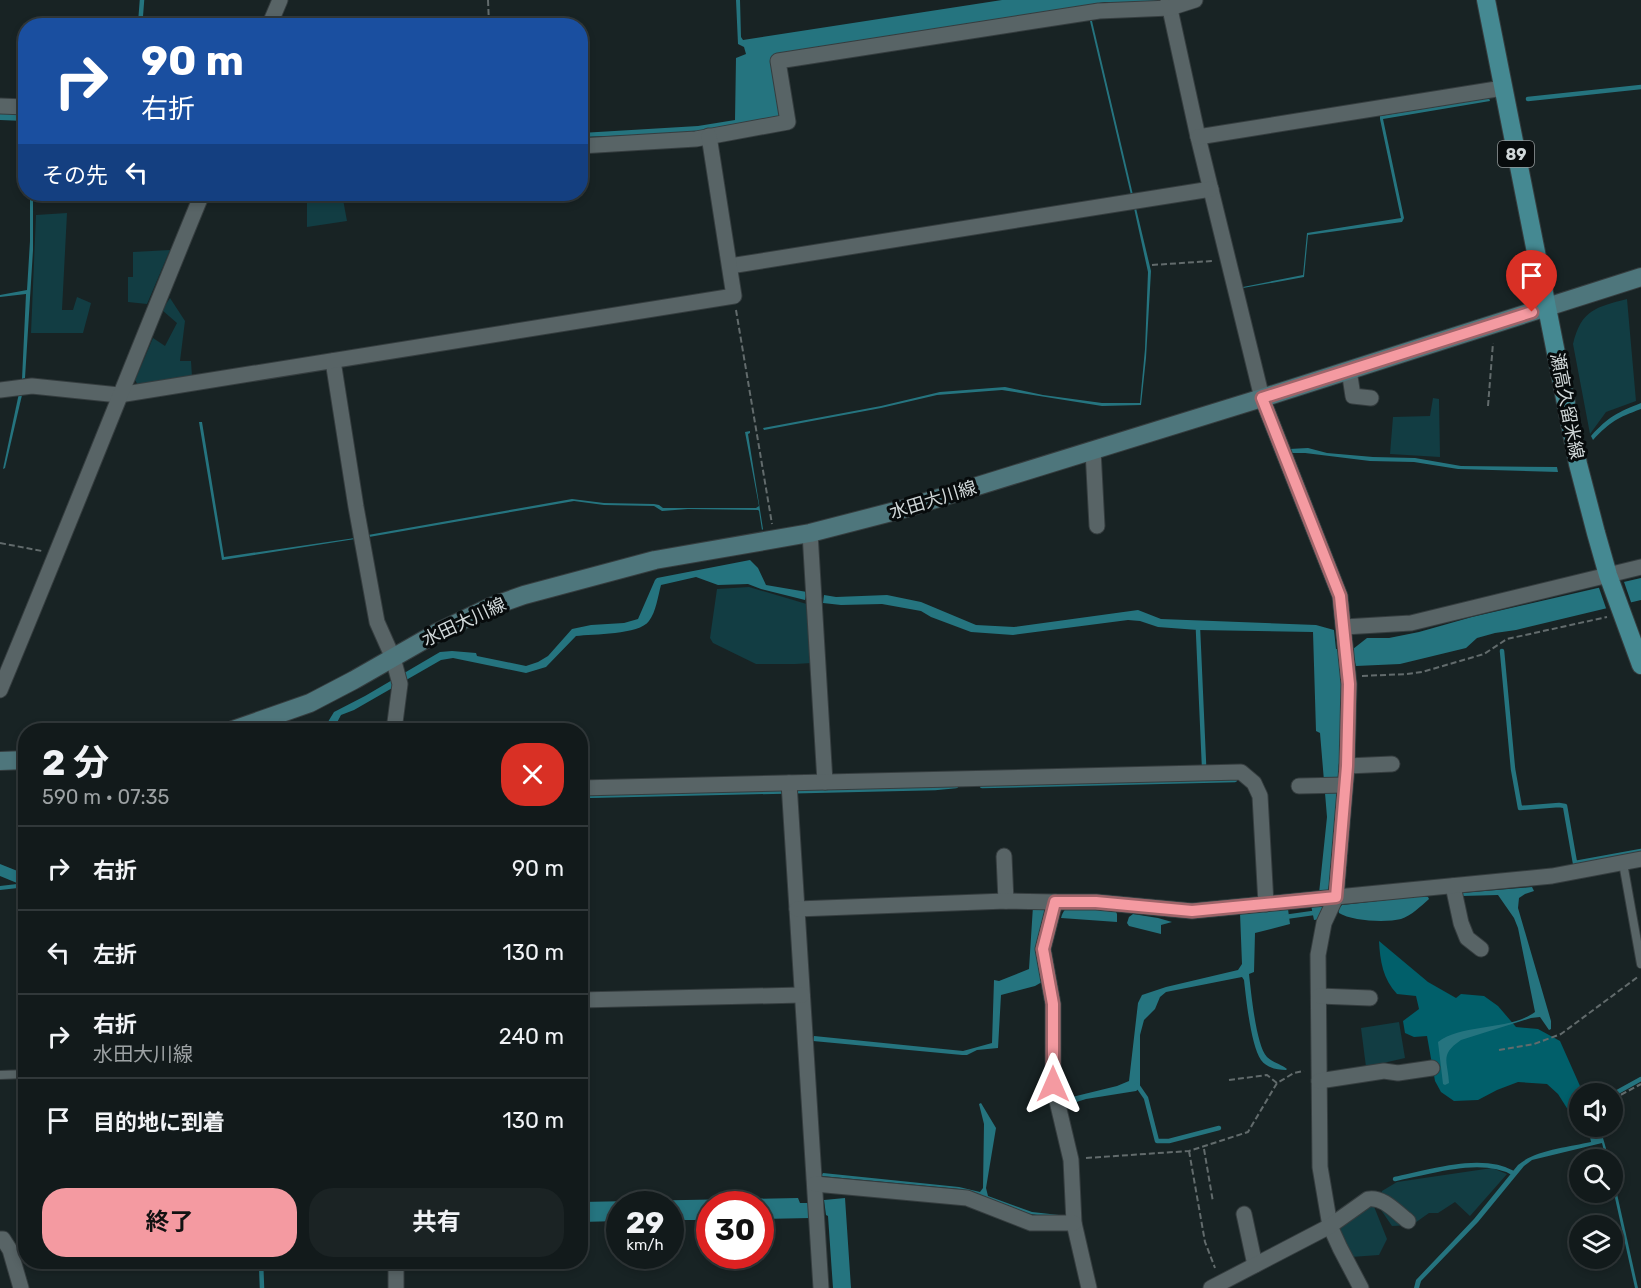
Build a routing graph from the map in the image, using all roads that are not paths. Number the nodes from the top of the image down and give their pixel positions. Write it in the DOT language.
graph roads {
  1 [pos="280,0"];
  2 [pos="1195,0"];
  3 [pos="1486,0"];
  4 [pos="1169,4"];
  5 [pos="272,18"];
  6 [pos="1503,88"];
  7 [pos="0,106"];
  8 [pos="18,107"];
  9 [pos="709,136"];
  10 [pos="1198,137"];
  11 [pos="588,146"];
  12 [pos="1211,189"];
  13 [pos="198,201"];
  14 [pos="730,266"];
  15 [pos="1641,278"];
  16 [pos="1547,308"];
  17 [pos="333,361"];
  18 [pos="1349,370"];
  19 [pos="0,390"];
  20 [pos="119,395"];
  21 [pos="1262,398"];
  22 [pos="1371,398"];
  23 [pos="1093,450"];
  24 [pos="1096,526"];
  25 [pos="810,534"];
  26 [pos="1641,567"];
  27 [pos="1609,578"];
  28 [pos="1344,627"];
  29 [pos="393,658"];
  30 [pos="1641,665"];
  31 [pos="0,690"];
  32 [pos="253,723"];
  33 [pos="395,723"];
  34 [pos="18,760"];
  35 [pos="0,761"];
  36 [pos="1392,764"];
  37 [pos="1347,766"];
  38 [pos="825,782"];
  39 [pos="789,783"];
  40 [pos="1342,785"];
  41 [pos="1299,786"];
  42 [pos="588,788"];
  43 [pos="1004,856"];
  44 [pos="1641,860"];
  45 [pos="1623,863"];
  46 [pos="1453,886"];
  47 [pos="1336,897"];
  48 [pos="1006,901"];
  49 [pos="1055,902"];
  50 [pos="1266,904"];
  51 [pos="797,909"];
  52 [pos="1481,949"];
  53 [pos="1641,964"];
  54 [pos="802,995"];
  55 [pos="1318,996"];
  56 [pos="1370,998"];
  57 [pos="588,1000"];
  58 [pos="1432,1068"];
  59 [pos="18,1074"];
  60 [pos="1319,1074"];
  61 [pos="0,1075"];
  62 [pos="814,1184"];
  63 [pos="1244,1214"];
  64 [pos="1408,1221"];
  65 [pos="1074,1223"];
  66 [pos="1330,1226"];
  67 [pos="0,1239"];
  68 [pos="1255,1265"];
  69 [pos="396,1269"];
  70 [pos="1216,1286"];
  71 [pos="21,1288"];
  72 [pos="396,1288"];
  73 [pos="821,1288"];
  74 [pos="1089,1288"];
  75 [pos="1361,1288"];
  1 -- 5 [label="street"];
  2 -- 4 [label="street"];
  3 -- 6 [label="main road, 瀬高久留米線 / 89"];
  4 -- 9 [label="street"];
  4 -- 10 [label="street"];
  6 -- 10 [label="street"];
  6 -- 16 [label="main road, 瀬高久留米線 / 89"];
  7 -- 8 [label="street"];
  9 -- 11 [label="street"];
  9 -- 14 [label="street"];
  10 -- 12 [label="street"];
  12 -- 14 [label="street"];
  12 -- 21 [label="street"];
  13 -- 20 [label="street"];
  14 -- 17 [label="street"];
  15 -- 16 [label="main road, 水田大川線"];
  16 -- 18 [label="main road, 水田大川線"];
  16 -- 27 [label="main road, 瀬高久留米線 / 89"];
  17 -- 20 [label="street"];
  17 -- 29 [label="street"];
  18 -- 21 [label="main road, 水田大川線"];
  18 -- 22 [label="street"];
  19 -- 20 [label="street"];
  20 -- 31 [label="street"];
  21 -- 23 [label="main road, 水田大川線"];
  21 -- 28 [label="street"];
  23 -- 24 [label="street"];
  23 -- 25 [label="main road, 水田大川線"];
  25 -- 29 [label="main road, 水田大川線"];
  25 -- 38 [label="street"];
  26 -- 27 [label="street"];
  27 -- 28 [label="street"];
  27 -- 30 [label="main road, 瀬高久留米線 / 89"];
  28 -- 37 [label="street"];
  29 -- 32 [label="main road, 水田大川線"];
  29 -- 33 [label="street"];
  34 -- 35 [label="main road"];
  36 -- 37 [label="street"];
  37 -- 40 [label="street"];
  38 -- 39 [label="street"];
  38 -- 50 [label="street"];
  39 -- 42 [label="street"];
  39 -- 51 [label="street"];
  40 -- 41 [label="street"];
  40 -- 47 [label="street"];
  43 -- 48 [label="street"];
  44 -- 45 [label="street"];
  45 -- 46 [label="street"];
  45 -- 53 [label="lane"];
  46 -- 47 [label="street"];
  46 -- 52 [label="street"];
  47 -- 50 [label="street"];
  47 -- 55 [label="street"];
  48 -- 49 [label="street"];
  48 -- 51 [label="street"];
  49 -- 50 [label="street"];
  49 -- 65 [label="street"];
  51 -- 54 [label="street"];
  54 -- 57 [label="street"];
  54 -- 62 [label="street"];
  55 -- 56 [label="street"];
  55 -- 60 [label="street"];
  58 -- 60 [label="street"];
  59 -- 61 [label="lane"];
  60 -- 66 [label="street"];
  62 -- 65 [label="street"];
  62 -- 73 [label="street"];
  63 -- 68 [label="street"];
  64 -- 66 [label="street"];
  65 -- 74 [label="street"];
  66 -- 68 [label="street"];
  66 -- 75 [label="street"];
  67 -- 71 [label="street"];
  68 -- 70 [label="street"];
  69 -- 72 [label="street"];
}
